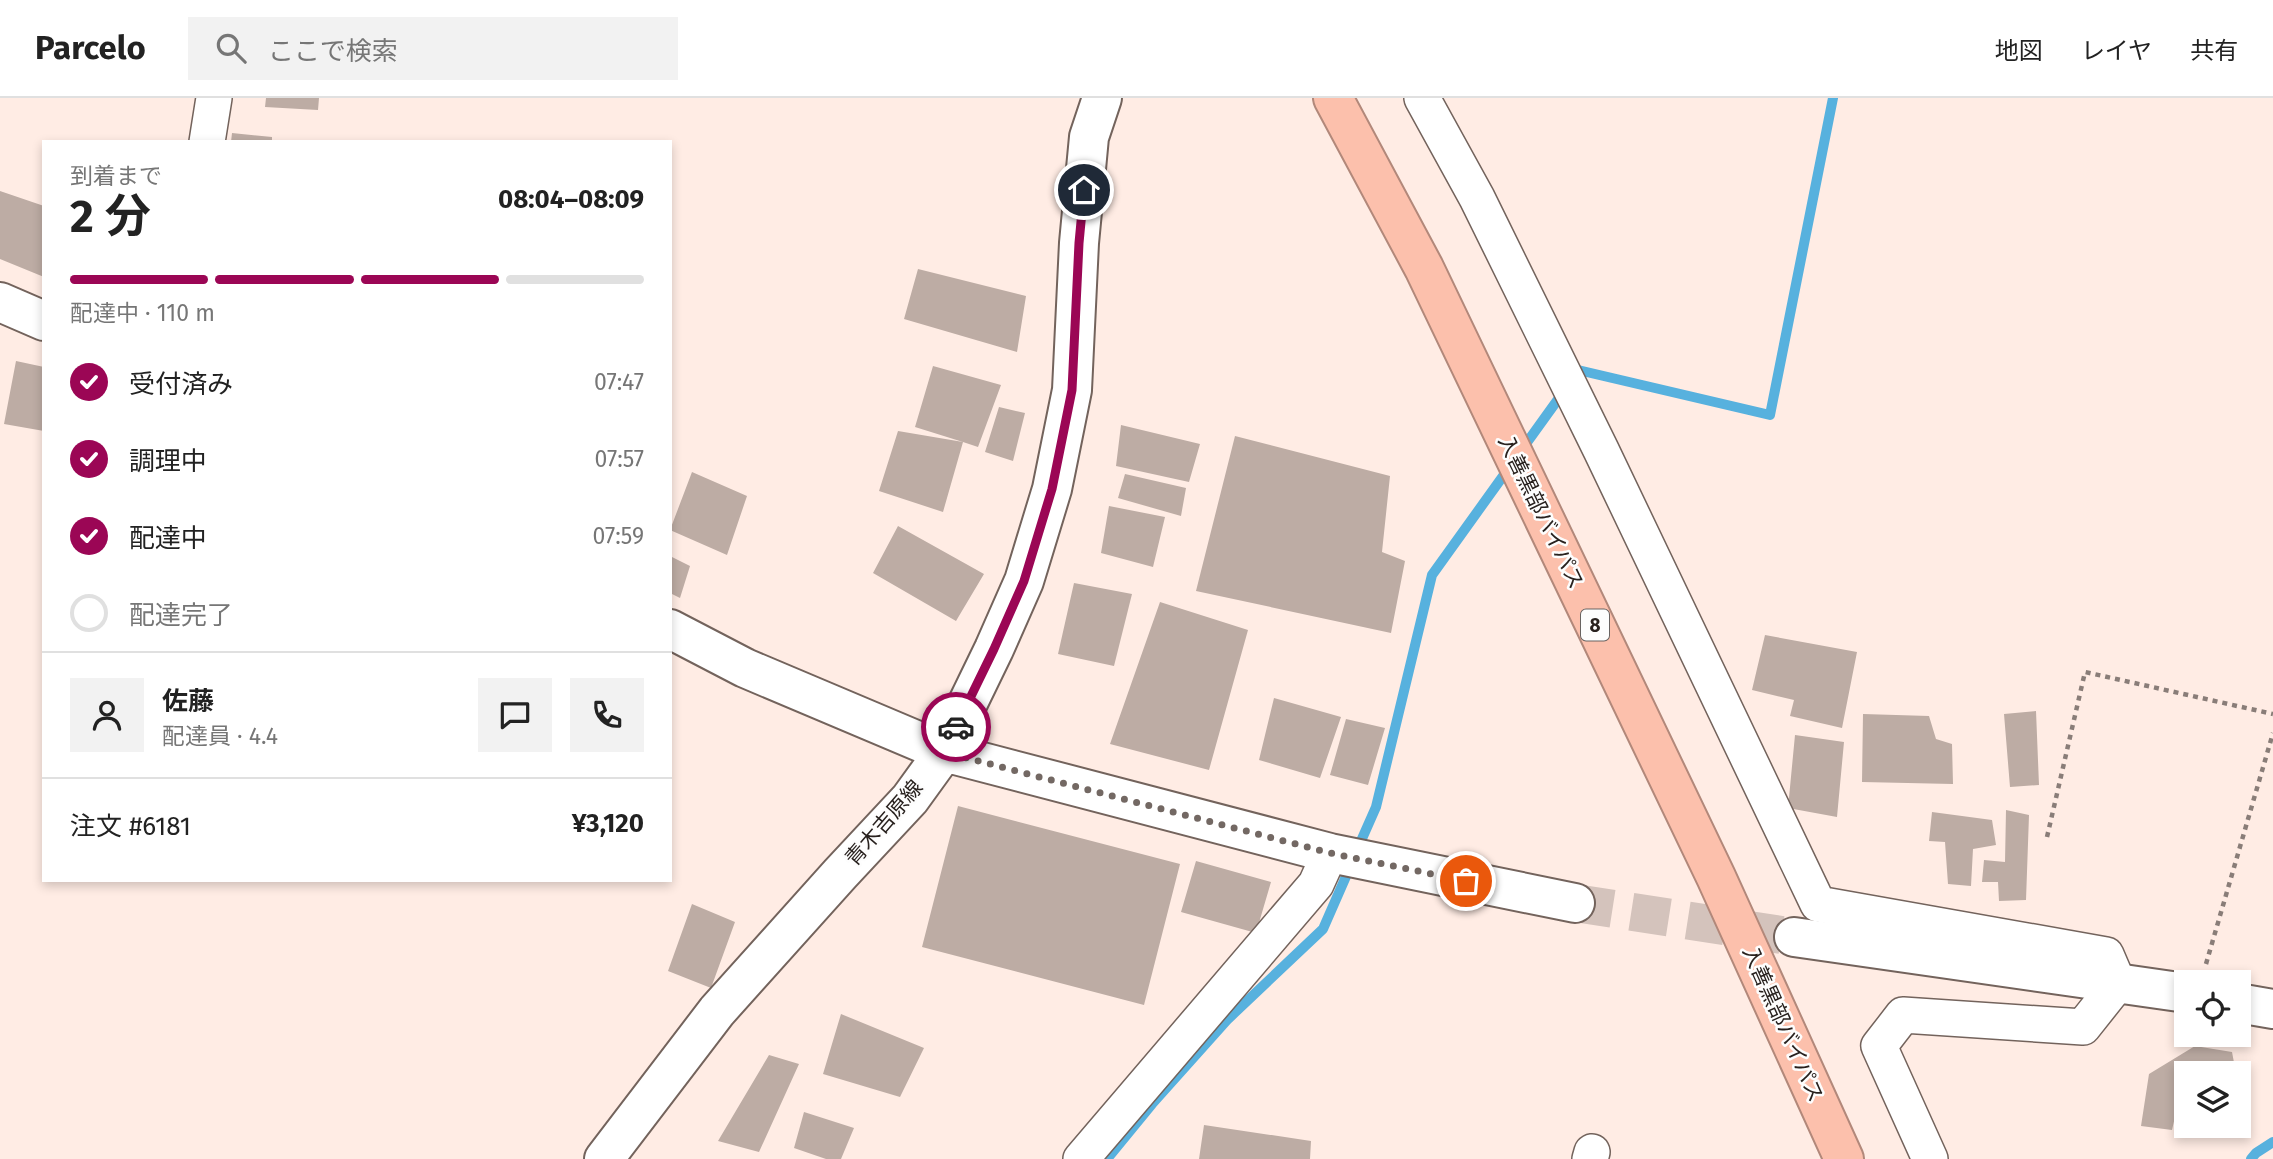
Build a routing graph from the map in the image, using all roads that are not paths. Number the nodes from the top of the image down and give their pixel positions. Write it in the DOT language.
graph roads {
  1 [pos="214,98"];
  2 [pos="1101,98"];
  3 [pos="1333,98"];
  4 [pos="1422,98"];
  5 [pos="207,140"];
  6 [pos="0,302"];
  7 [pos="42,320"];
  8 [pos="672,630"];
  9 [pos="944,752"];
  10 [pos="1330,853"];
  11 [pos="1575,903"];
  12 [pos="1794,937"];
  13 [pos="2174,982"];
  14 [pos="2118,984"];
  15 [pos="2251,1005"];
  16 [pos="2273,1009"];
  17 [pos="604,1159"];
  18 [pos="1081,1159"];
  19 [pos="1844,1159"];
  20 [pos="1930,1159"];
  1 -- 5 [label="street"];
  2 -- 9 [label="street, 青木吉原線"];
  3 -- 19 [label="highway, 入善黒部バイパス / 8"];
  4 -- 14 [label="street"];
  6 -- 7 [label="street"];
  8 -- 9 [label="street"];
  9 -- 10 [label="street"];
  9 -- 17 [label="street, 青木吉原線"];
  10 -- 11 [label="street"];
  10 -- 18 [label="street"];
  12 -- 14 [label="street"];
  13 -- 14 [label="street"];
  14 -- 20 [label="street"];
  15 -- 16 [label="street"];
}
